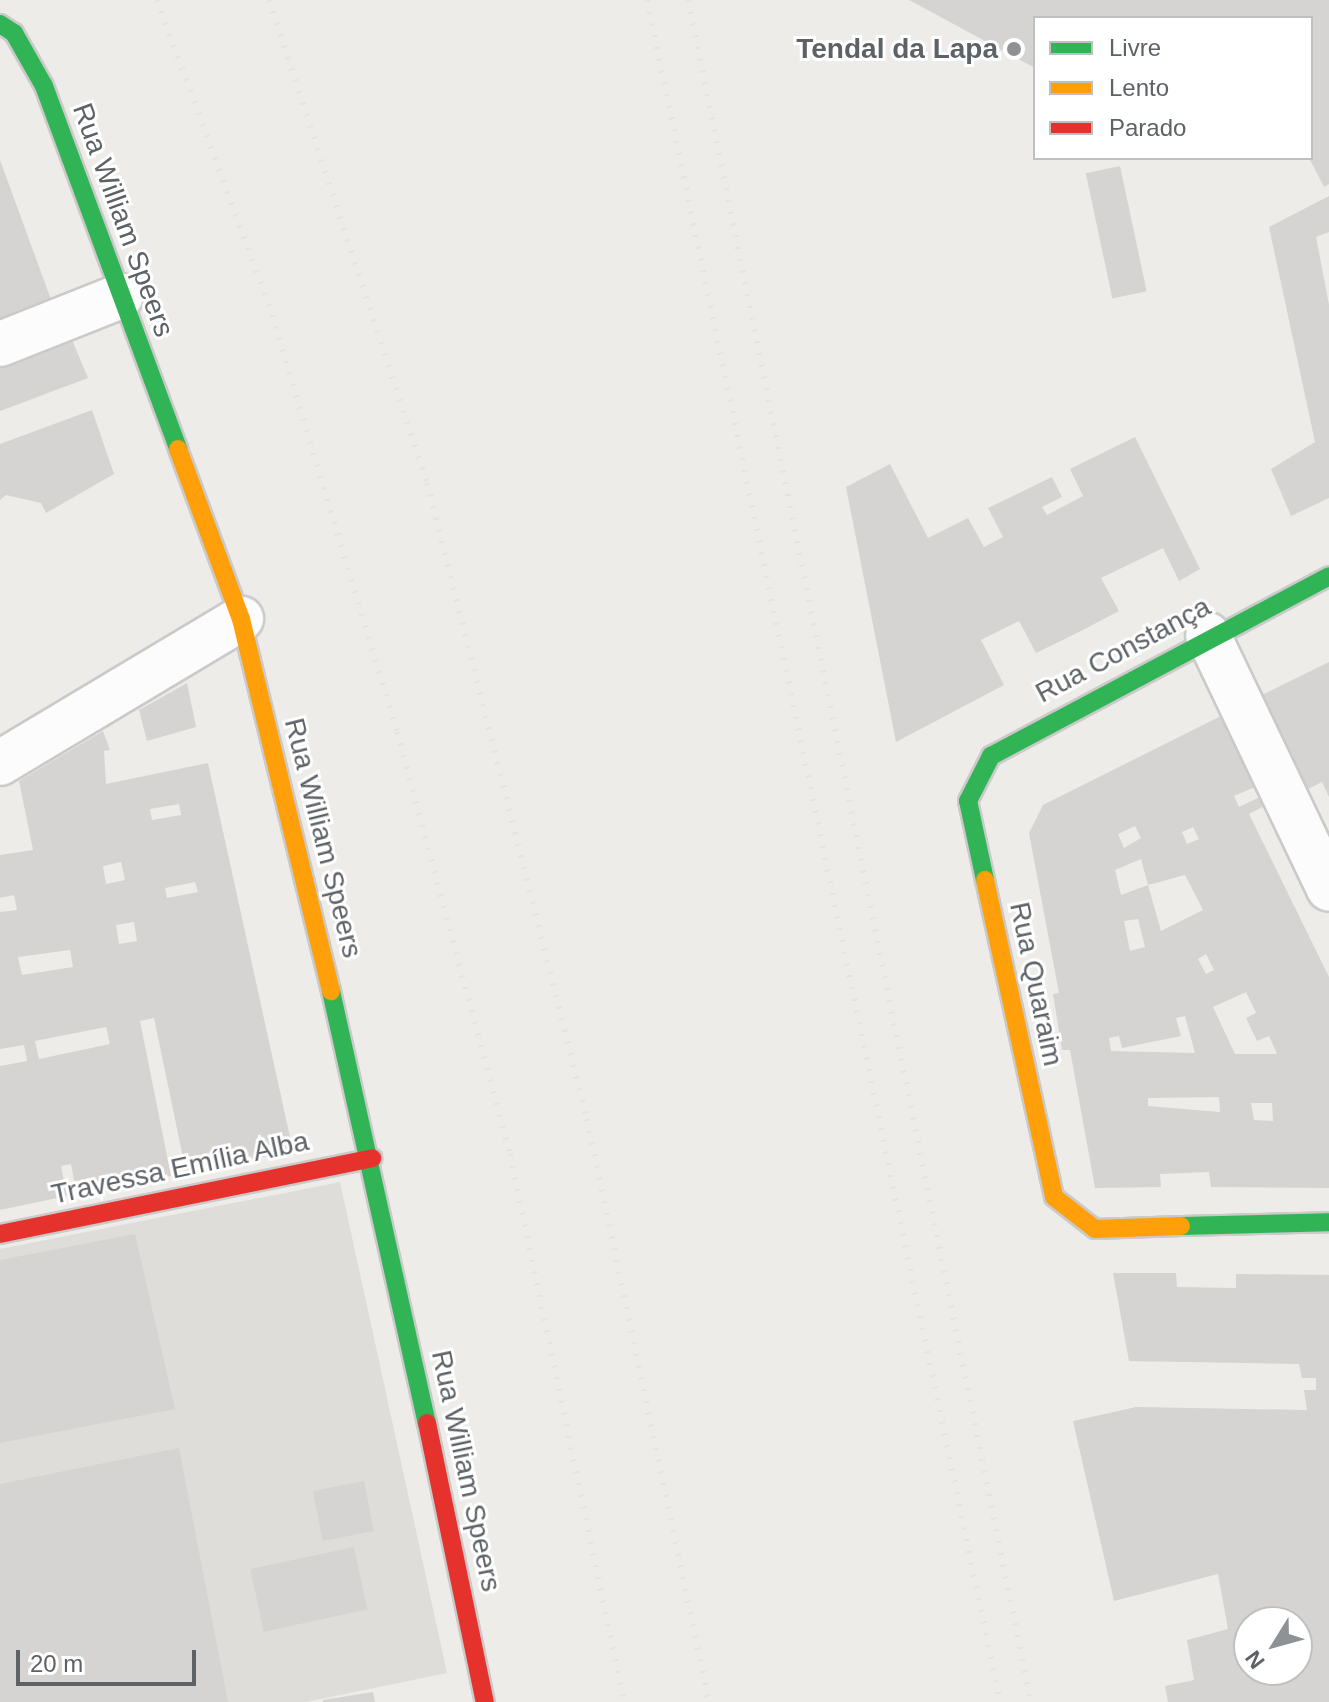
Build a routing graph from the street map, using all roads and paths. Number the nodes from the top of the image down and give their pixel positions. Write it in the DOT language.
graph roads {
  1 [pos="0,24"];
  2 [pos="121,296"];
  3 [pos="0,344"];
  4 [pos="1329,576"];
  5 [pos="241,619"];
  6 [pos="1208,635"];
  7 [pos="0,763"];
  8 [pos="968,801"];
  9 [pos="1329,889"];
  10 [pos="372,1158"];
  11 [pos="1329,1222"];
  12 [pos="0,1234"];
  13 [pos="485,1702"];
  1 -- 2 [label="street, Rua William Speers"];
  2 -- 3 [label="street"];
  2 -- 5 [label="street, Rua William Speers"];
  4 -- 6 [label="street, Rua Constança"];
  5 -- 7 [label="street"];
  5 -- 10 [label="street, Rua William Speers"];
  6 -- 8 [label="street, Rua Constança"];
  6 -- 9 [label="street"];
  8 -- 11 [label="street, Rua Quaraim"];
  10 -- 12 [label="street, Travessa Emília Alba"];
  10 -- 13 [label="street, Rua William Speers"];
}
